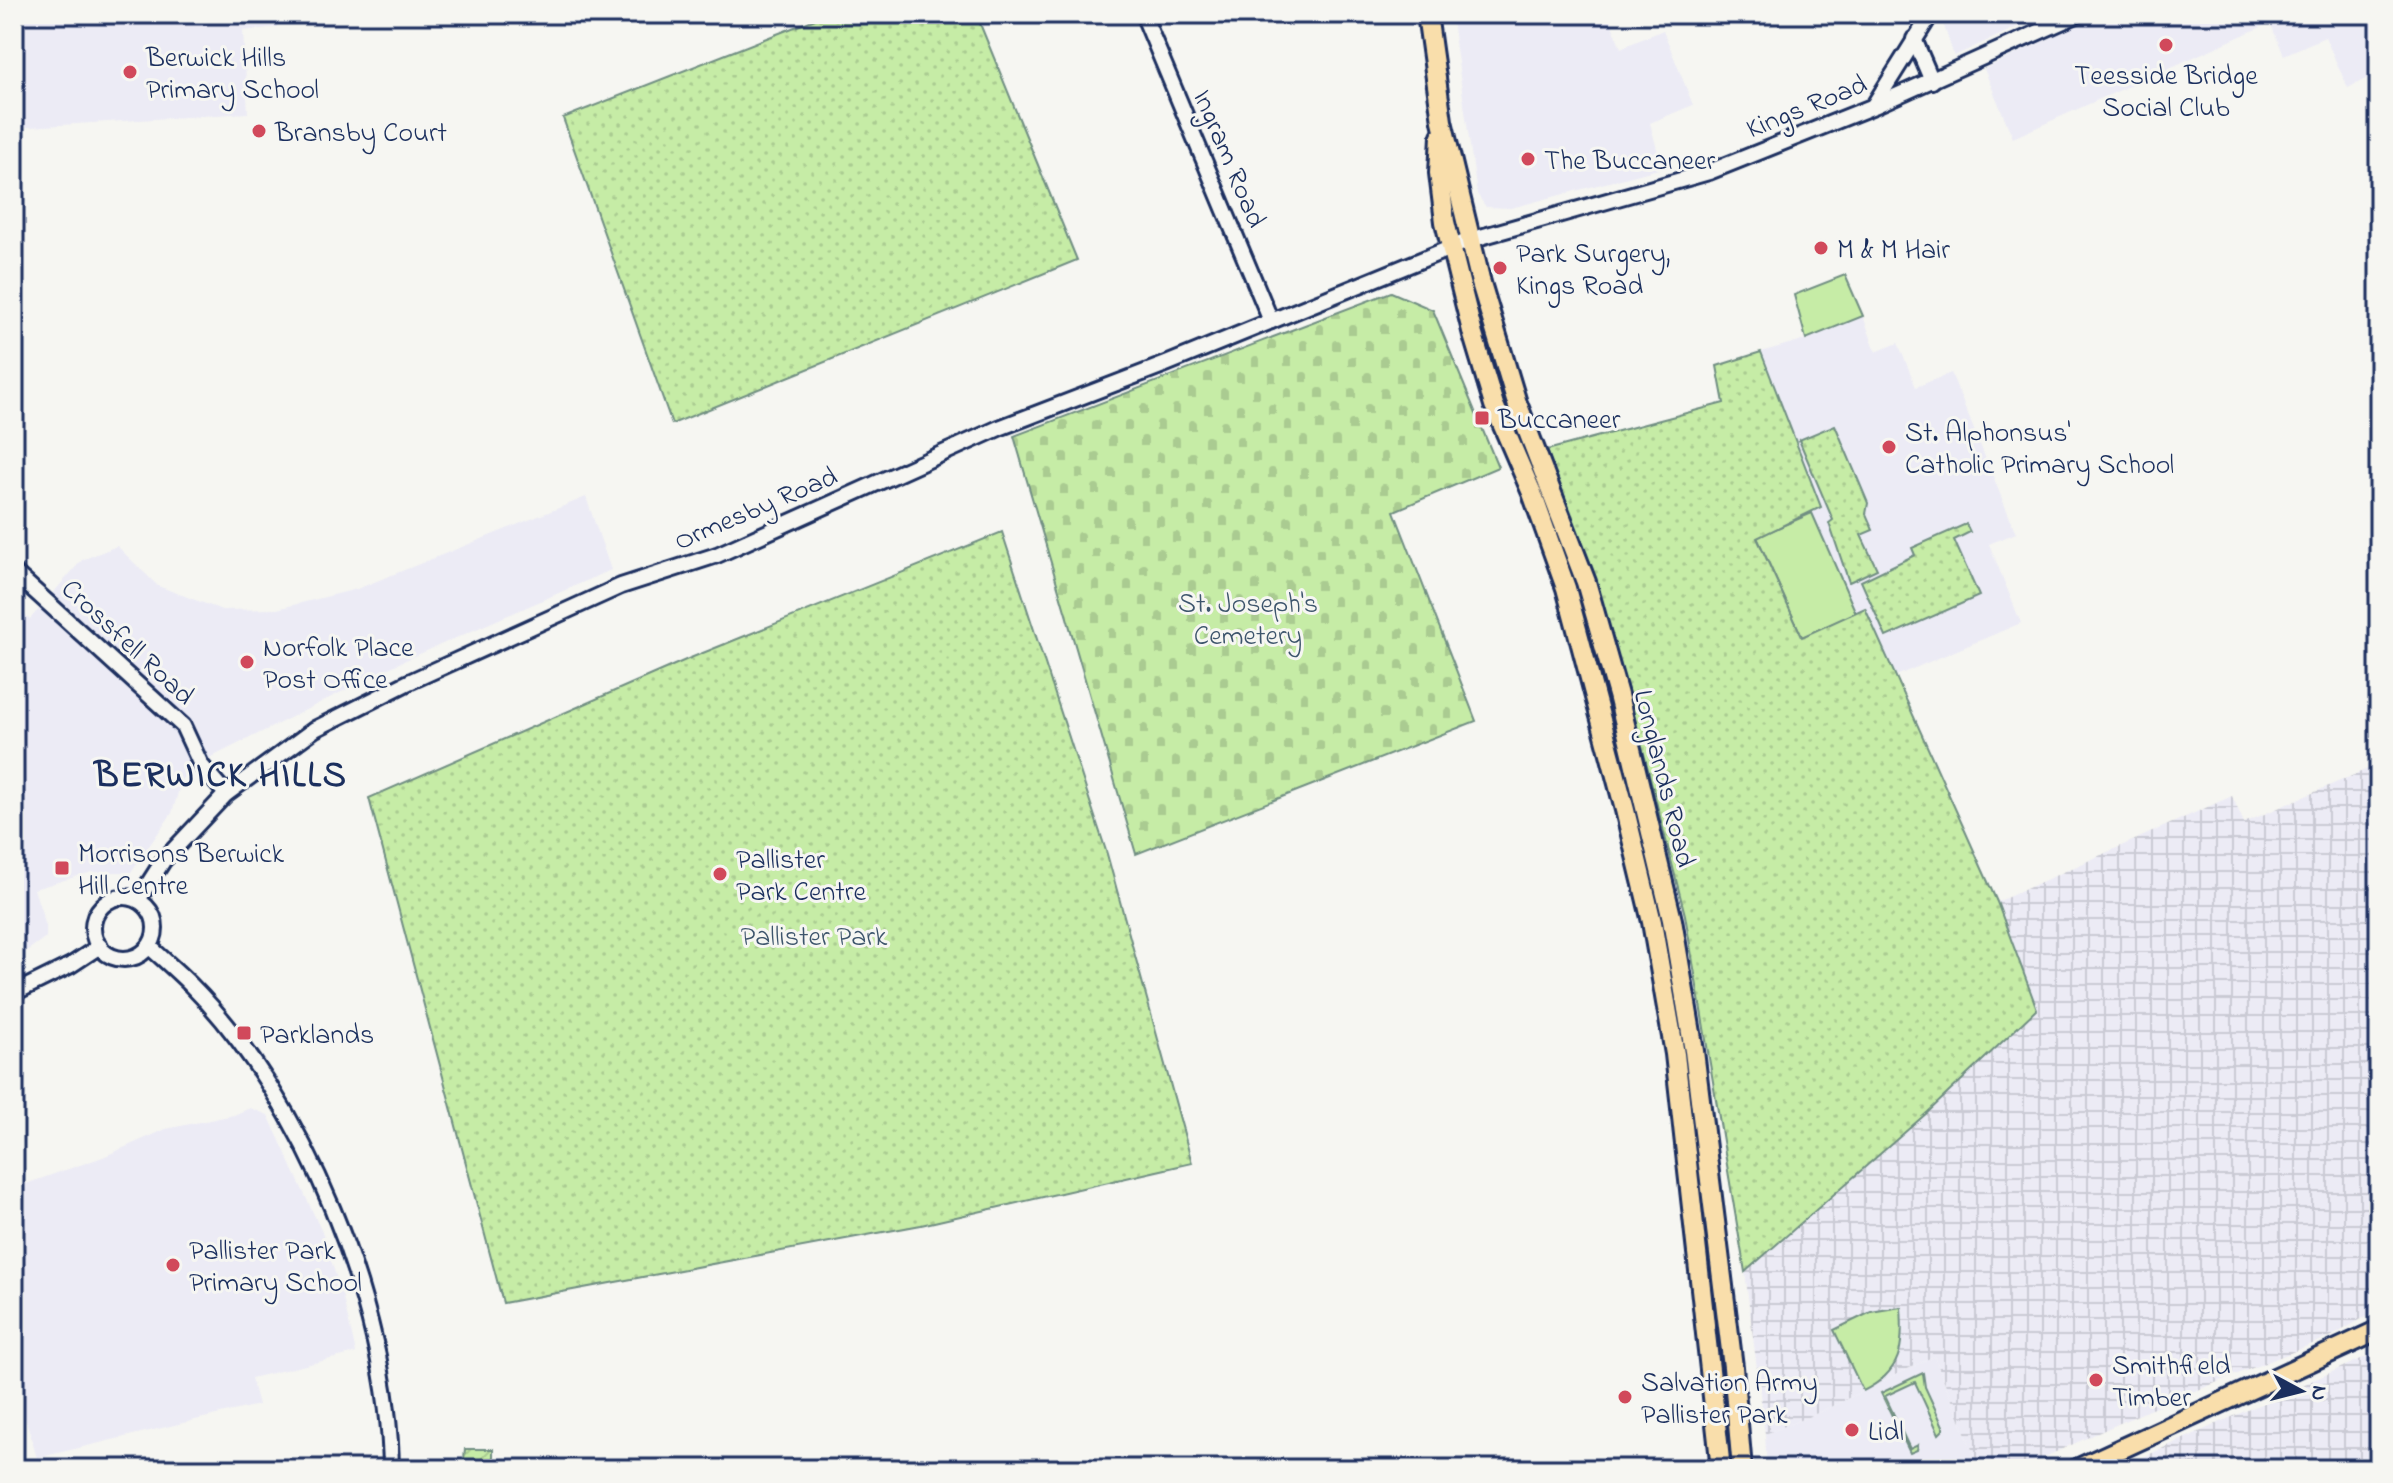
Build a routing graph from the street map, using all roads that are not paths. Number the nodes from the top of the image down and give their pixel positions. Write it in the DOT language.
graph roads {
  1 [pos="1143,14"];
  2 [pos="1427,14"];
  3 [pos="1931,14"];
  4 [pos="2079,14"];
  5 [pos="1914,39"];
  6 [pos="1932,81"];
  7 [pos="1874,106"];
  8 [pos="1442,121"];
  9 [pos="1470,240"];
  10 [pos="1451,247"];
  11 [pos="1271,321"];
  12 [pos="14,572"];
  13 [pos="226,794"];
  14 [pos="138,900"];
  15 [pos="100,946"];
  16 [pos="150,947"];
  17 [pos="14,993"];
  18 [pos="2379,1330"];
  19 [pos="391,1469"];
  20 [pos="1721,1469"];
  21 [pos="1742,1469"];
  22 [pos="2077,1469"];
  1 -- 11 [label="street, Ingram Road"];
  2 -- 8 [label="main road, Longlands Road"];
  3 -- 5 [label="street"];
  4 -- 6 [label="street, Kings Road"];
  5 -- 6 [label="street"];
  5 -- 7 [label="street"];
  6 -- 7 [label="street, Kings Road"];
  7 -- 9 [label="street, Kings Road"];
  8 -- 9 [label="main road, Longlands Road"];
  8 -- 10 [label="main road, Longlands Road"];
  9 -- 10 [label="street, Kings Road"];
  9 -- 21 [label="main road, Longlands Road"];
  10 -- 11 [label="street, Ormesby Road"];
  10 -- 20 [label="main road, Longlands Road"];
  11 -- 13 [label="street, Ormesby Road"];
  12 -- 13 [label="street, Crossfell Road"];
  13 -- 14 [label="street, Ormesby Road"];
  14 -- 15 [label="street"];
  14 -- 16 [label="street"];
  15 -- 16 [label="street"];
  15 -- 17 [label="street"];
  16 -- 19 [label="street"];
  18 -- 22 [label="main road"];
}
